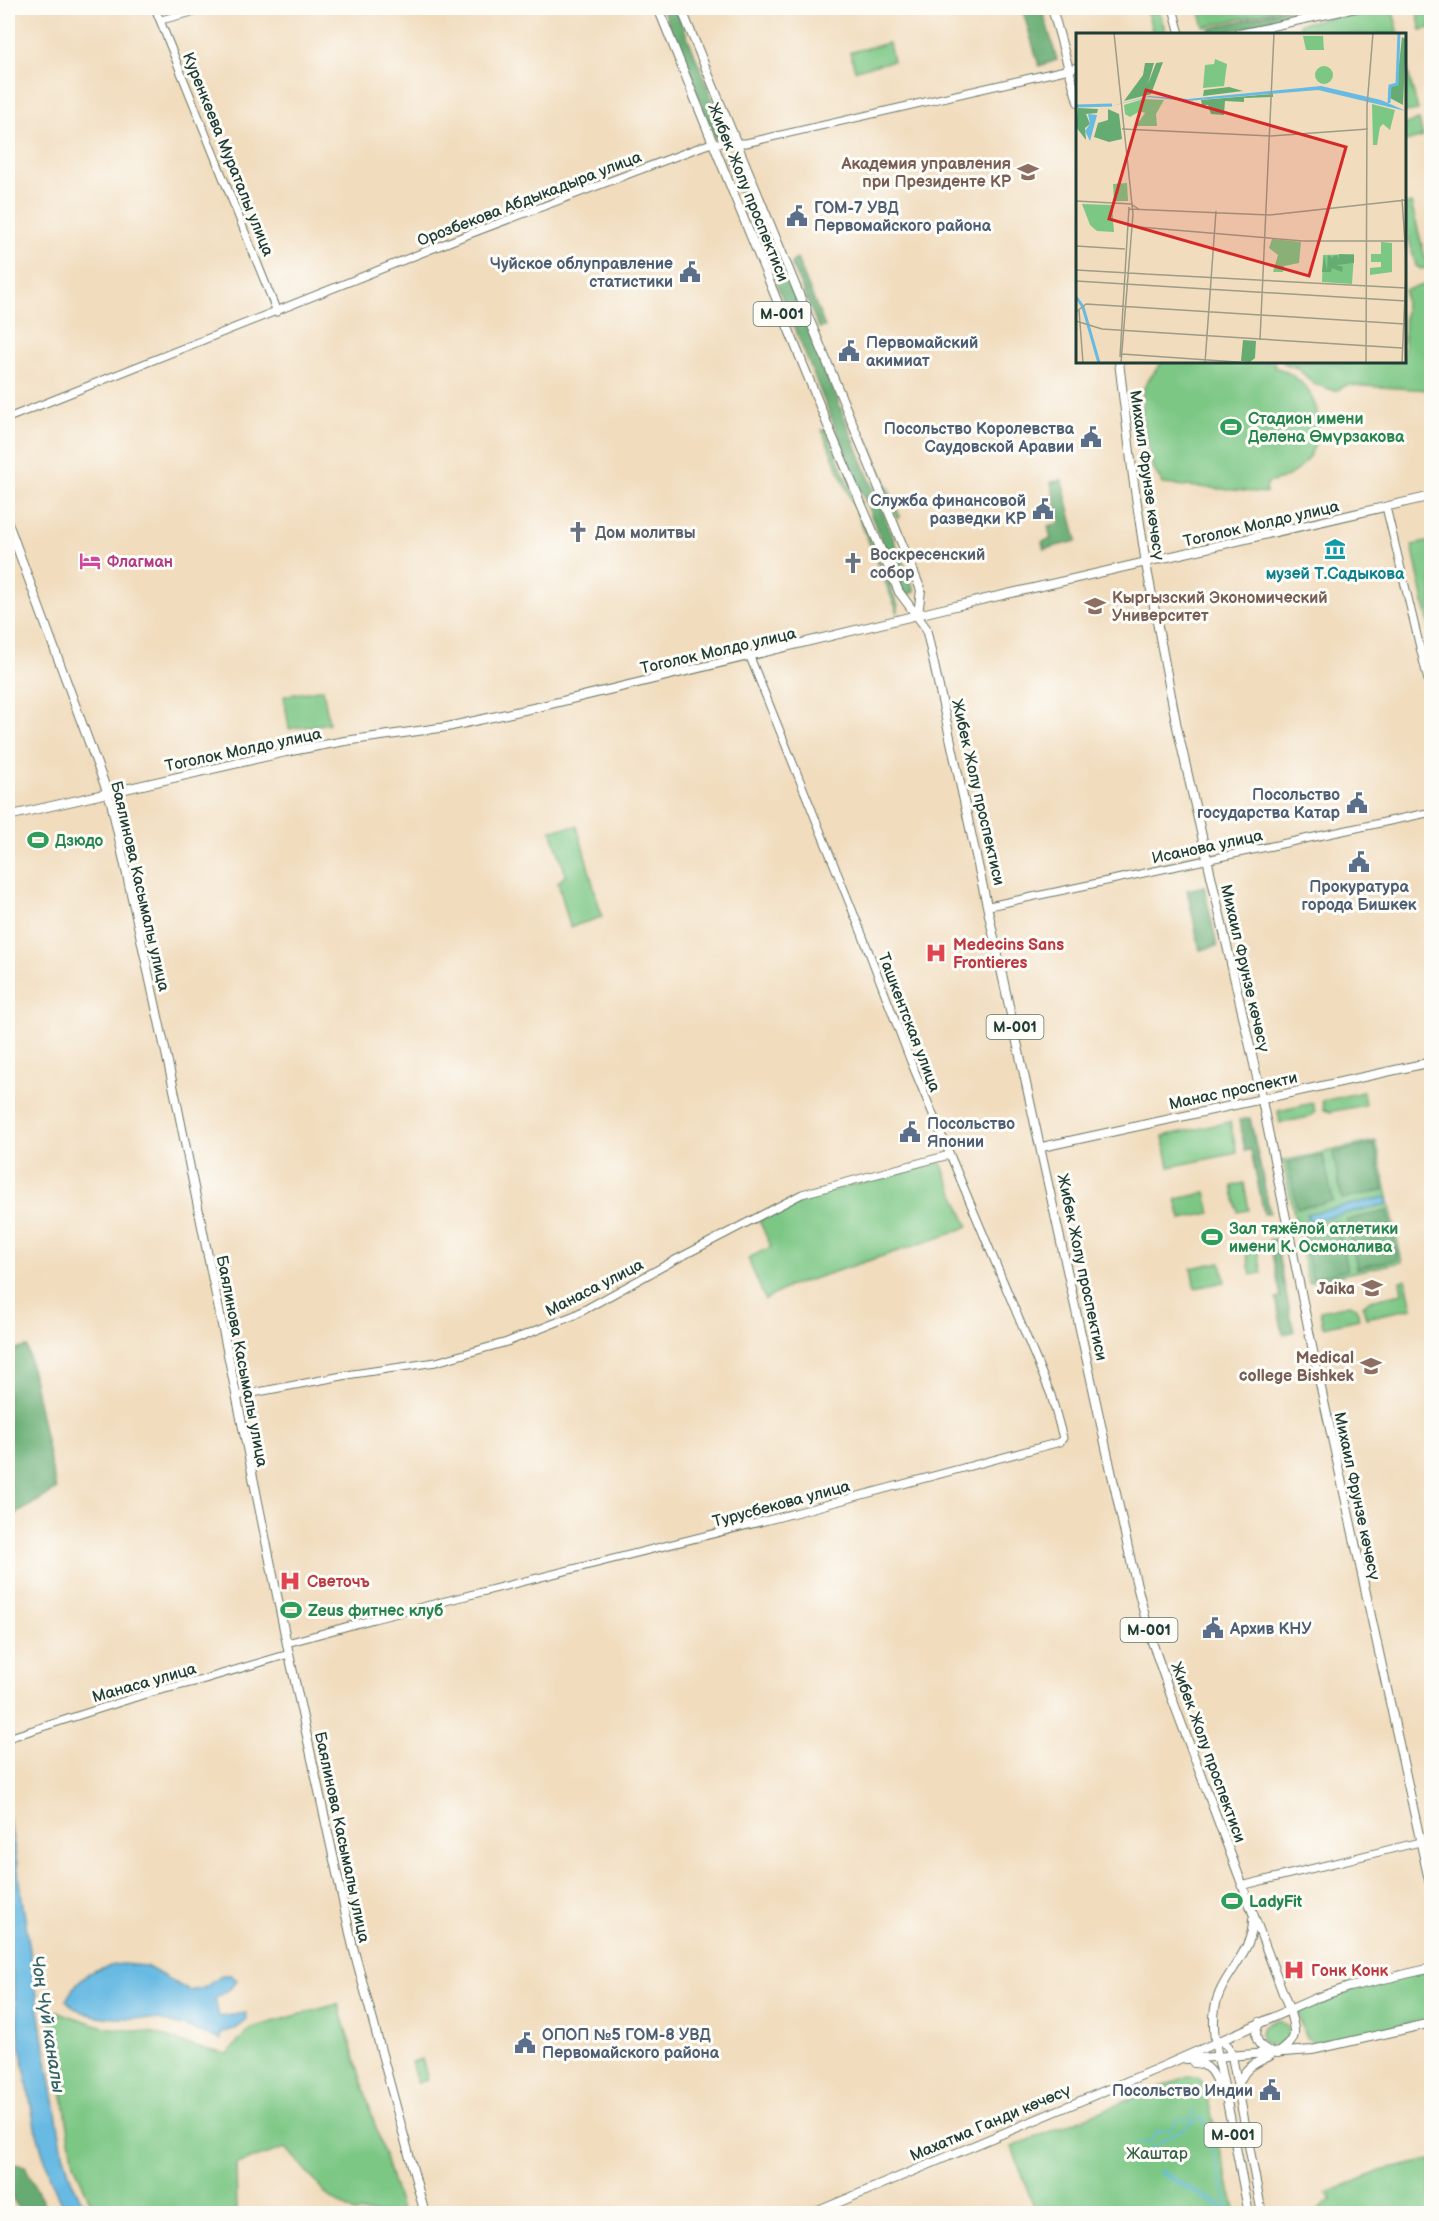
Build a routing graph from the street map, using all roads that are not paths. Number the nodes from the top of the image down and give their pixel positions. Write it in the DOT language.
graph roads {
  1 [pos="155,8"];
  2 [pos="208,8"];
  3 [pos="658,8"];
  4 [pos="681,8"];
  5 [pos="1052,8"];
  6 [pos="1173,8"];
  7 [pos="1358,8"];
  8 [pos="161,20"];
  9 [pos="1180,33"];
  10 [pos="1242,33"];
  11 [pos="1073,68"];
  12 [pos="1076,94"];
  13 [pos="712,143"];
  14 [pos="735,143"];
  15 [pos="277,312"];
  16 [pos="1119,363"];
  17 [pos="8,418"];
  18 [pos="1431,496"];
  19 [pos="1386,507"];
  20 [pos="8,523"];
  21 [pos="1146,564"];
  22 [pos="918,615"];
  23 [pos="750,657"];
  24 [pos="1431,697"];
  25 [pos="108,793"];
  26 [pos="1431,812"];
  27 [pos="8,816"];
  28 [pos="1207,859"];
  29 [pos="989,906"];
  30 [pos="1431,1062"];
  31 [pos="1262,1099"];
  32 [pos="1042,1147"];
  33 [pos="949,1155"];
  34 [pos="1051,1395"];
  35 [pos="237,1396"];
  36 [pos="287,1643"];
  37 [pos="289,1654"];
  38 [pos="8,1738"];
  39 [pos="1431,1839"];
  40 [pos="1420,1842"];
  41 [pos="1241,1886"];
  42 [pos="1431,1894"];
  43 [pos="1252,1916"];
  44 [pos="1431,1968"];
  45 [pos="1289,2009"];
  46 [pos="1260,2022"];
  47 [pos="1431,2024"];
  48 [pos="1218,2041"];
  49 [pos="1277,2053"];
  50 [pos="1232,2056"];
  51 [pos="1218,2057"];
  52 [pos="1181,2059"];
  53 [pos="1166,2066"];
  54 [pos="1238,2090"];
  55 [pos="1228,2111"];
  56 [pos="425,2214"];
  57 [pos="811,2214"];
  58 [pos="1249,2214"];
  59 [pos="1262,2214"];
  1 -- 8 [label="street, Куренкеева Мураталы улица"];
  2 -- 8 [label="street"];
  3 -- 13 [label="main road, Жибек Жолу проспектиси / М-001"];
  4 -- 14 [label="main road, Жибек Жолу проспектиси / М-001"];
  5 -- 11 [label="main road"];
  6 -- 9 [label="street"];
  7 -- 10 [label="street"];
  8 -- 15 [label="street, Куренкеева Мураталы улица"];
  11 -- 12 [label="main road"];
  11 -- 14 [label="street, Орозбекова Абдыкадыра улица"];
  13 -- 14 [label="street, Орозбекова Абдыкадыра улица"];
  13 -- 15 [label="street, Орозбекова Абдыкадыра улица"];
  13 -- 22 [label="main road, Жибек Жолу проспектиси / М-001"];
  14 -- 22 [label="main road, Жибек Жолу проспектиси / М-001"];
  15 -- 17 [label="street, Орозбекова Абдыкадыра улица"];
  16 -- 21 [label="main road, Михаил Фрунзе көчөсү"];
  18 -- 19 [label="main road, Тоголок Молдо улица"];
  19 -- 21 [label="main road, Тоголок Молдо улица"];
  19 -- 24 [label="street"];
  20 -- 25 [label="main road, Баялинова Касымалы улица"];
  21 -- 22 [label="main road, Тоголок Молдо улица"];
  21 -- 28 [label="main road, Михаил Фрунзе көчөсү"];
  22 -- 23 [label="main road, Тоголок Молдо улица"];
  22 -- 29 [label="main road, Жибек Жолу проспектиси / М-001"];
  23 -- 25 [label="main road, Тоголок Молдо улица"];
  23 -- 33 [label="street, Ташкентская улица"];
  25 -- 27 [label="main road, Тоголок Молдо улица"];
  25 -- 35 [label="main road, Баялинова Касымалы улица"];
  26 -- 28 [label="street, Исанова улица"];
  28 -- 29 [label="street, Исанова улица"];
  28 -- 31 [label="main road, Михаил Фрунзе көчөсү"];
  29 -- 32 [label="main road, Жибек Жолу проспектиси / М-001"];
  30 -- 31 [label="main road, Манас проспекти"];
  31 -- 32 [label="main road, Манас проспекти"];
  31 -- 40 [label="main road, Михаил Фрунзе көчөсү"];
  32 -- 41 [label="main road, Жибек Жолу проспектиси / М-001"];
  33 -- 34 [label="street, Ташкентская улица"];
  33 -- 35 [label="street, Манаса улица"];
  34 -- 36 [label="street, Турусбекова улица"];
  35 -- 36 [label="main road, Баялинова Касымалы улица"];
  36 -- 37 [label="main road, Баялинова Касымалы улица"];
  37 -- 38 [label="street, Манаса улица"];
  37 -- 56 [label="main road, Баялинова Касымалы улица"];
  39 -- 40 [label="street"];
  40 -- 41 [label="street"];
  40 -- 42 [label="main road, Михаил Фрунзе көчөсү"];
  41 -- 43 [label="main road, Жибек Жолу проспектиси / М-001"];
  43 -- 45 [label="main road, Жибек Жолу проспектиси / М-001"];
  43 -- 48 [label="main road, Жибек Жолу проспектиси / М-001"];
  44 -- 45 [label="main road"];
  45 -- 46 [label="main road"];
  45 -- 49 [label="main road, Жибек Жолу проспектиси / М-001"];
  46 -- 48 [label="main road, Махатма Ганди көчөсү"];
  46 -- 49 [label="main road"];
  47 -- 49 [label="main road"];
  48 -- 50 [label="main road, М-001"];
  48 -- 51 [label="main road, Жибек Жолу проспектиси / М-001"];
  48 -- 52 [label="main road, Махатма Ганди көчөсү"];
  49 -- 50 [label="main road"];
  49 -- 54 [label="main road, М-001"];
  50 -- 51 [label="main road"];
  50 -- 54 [label="main road, М-001"];
  51 -- 52 [label="main road"];
  51 -- 55 [label="main road, Жибек Жолу проспектиси / М-001"];
  52 -- 53 [label="main road, Махатма Ганди көчөсү"];
  53 -- 55 [label="main road"];
  53 -- 57 [label="main road, Махатма Ганди көчөсү"];
  54 -- 59 [label="main road, М-001"];
  55 -- 58 [label="main road, Жибек Жолу проспектиси / М-001"];
}
